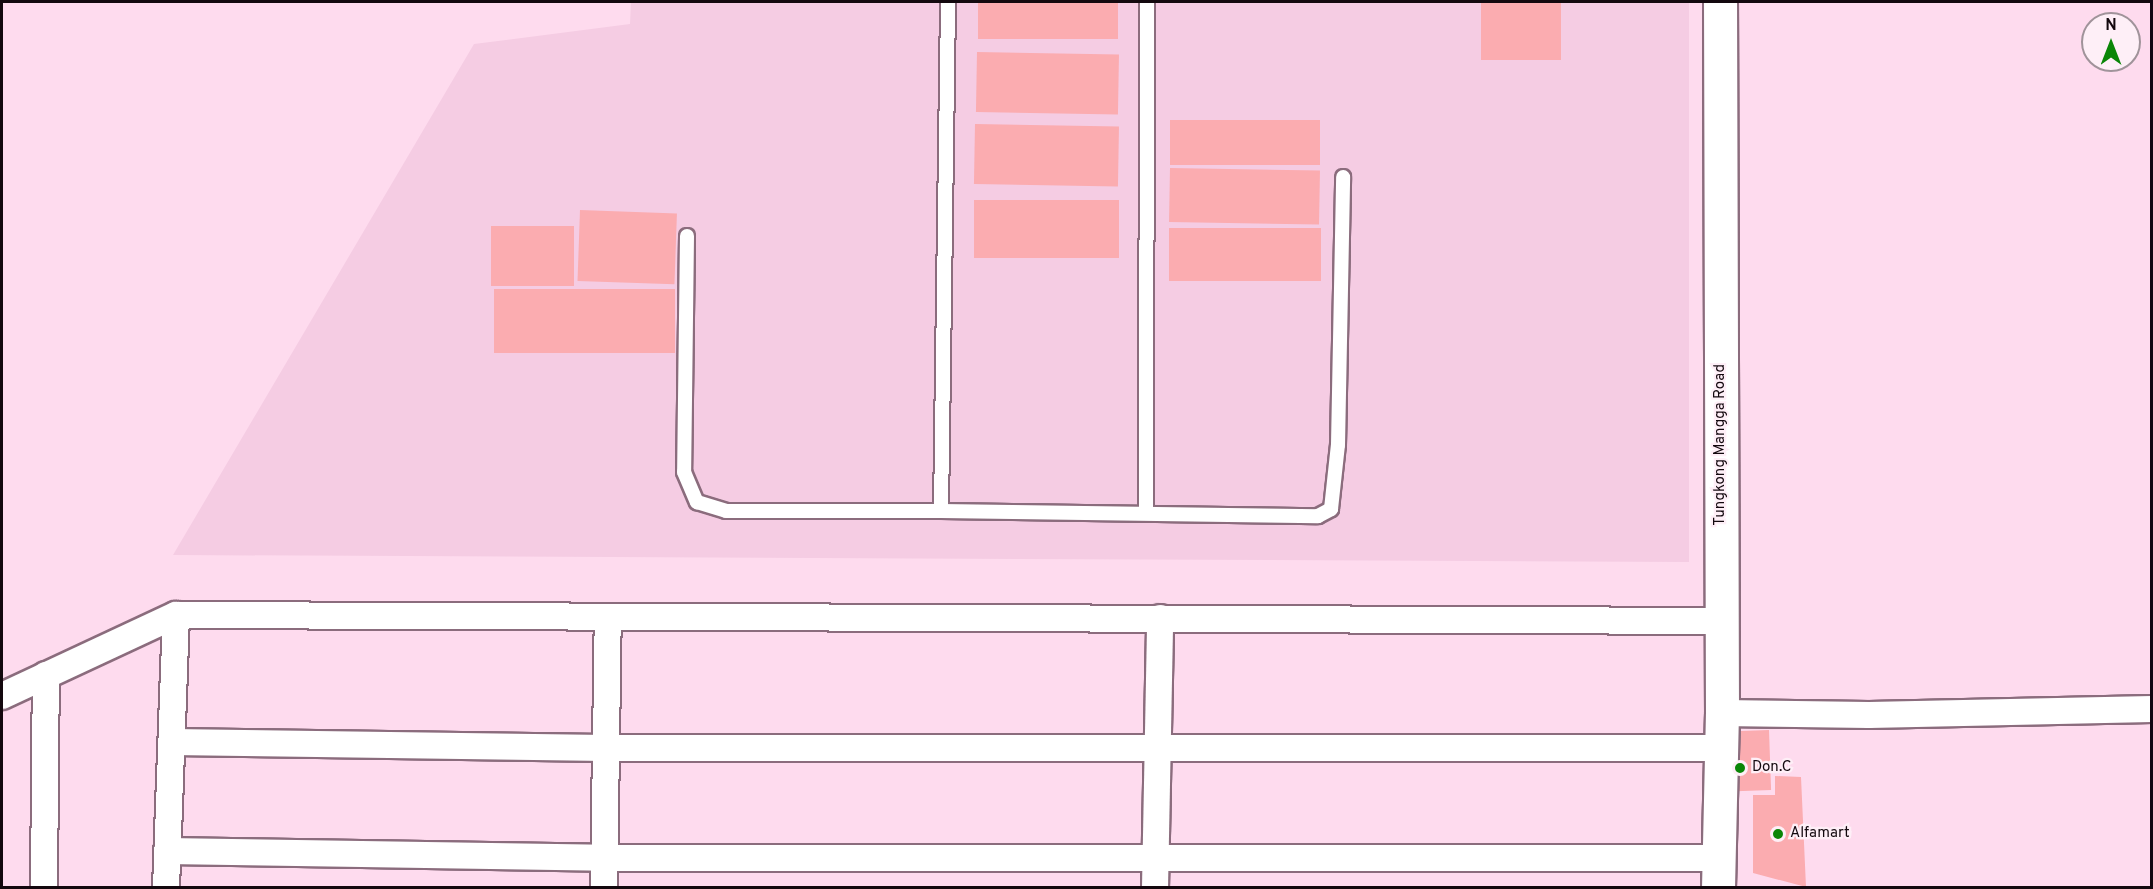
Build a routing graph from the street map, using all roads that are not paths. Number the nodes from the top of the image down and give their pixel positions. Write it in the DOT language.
graph roads {
  1 [pos="948,2"];
  2 [pos="1147,2"];
  3 [pos="1720,2"];
  4 [pos="1343,177"];
  5 [pos="687,236"];
  6 [pos="941,511"];
  7 [pos="1146,512"];
  8 [pos="176,615"];
  9 [pos="608,618"];
  10 [pos="1160,618"];
  11 [pos="1722,621"];
  12 [pos="46,675"];
  13 [pos="2,696"];
  14 [pos="2151,709"];
  15 [pos="1722,713"];
  16 [pos="171,742"];
  17 [pos="606,748"];
  18 [pos="1721,748"];
  19 [pos="1158,749"];
  20 [pos="167,851"];
  21 [pos="604,858"];
  22 [pos="1156,859"];
  23 [pos="1718,873"];
  24 [pos="44,888"];
  25 [pos="166,888"];
  26 [pos="604,888"];
  27 [pos="1155,888"];
  1 -- 6 [label="lane"];
  2 -- 7 [label="lane"];
  3 -- 11 [label="street, Tungkong Mangga Road"];
  4 -- 7 [label="lane"];
  5 -- 6 [label="lane"];
  6 -- 7 [label="lane"];
  8 -- 9 [label="street"];
  8 -- 12 [label="street"];
  8 -- 16 [label="street"];
  9 -- 10 [label="street"];
  9 -- 17 [label="street"];
  10 -- 11 [label="street"];
  10 -- 19 [label="street"];
  11 -- 15 [label="street, Tungkong Mangga Road"];
  12 -- 13 [label="street"];
  12 -- 24 [label="street"];
  14 -- 15 [label="street"];
  15 -- 18 [label="street, Tungkong Mangga Road"];
  16 -- 17 [label="street"];
  16 -- 20 [label="street"];
  17 -- 19 [label="street"];
  17 -- 21 [label="street"];
  18 -- 19 [label="street"];
  18 -- 23 [label="street, Tungkong Mangga Road"];
  19 -- 22 [label="street"];
  20 -- 21 [label="street"];
  20 -- 25 [label="street"];
  21 -- 22 [label="street"];
  21 -- 26 [label="street"];
  22 -- 23 [label="street"];
  22 -- 27 [label="street"];
}
